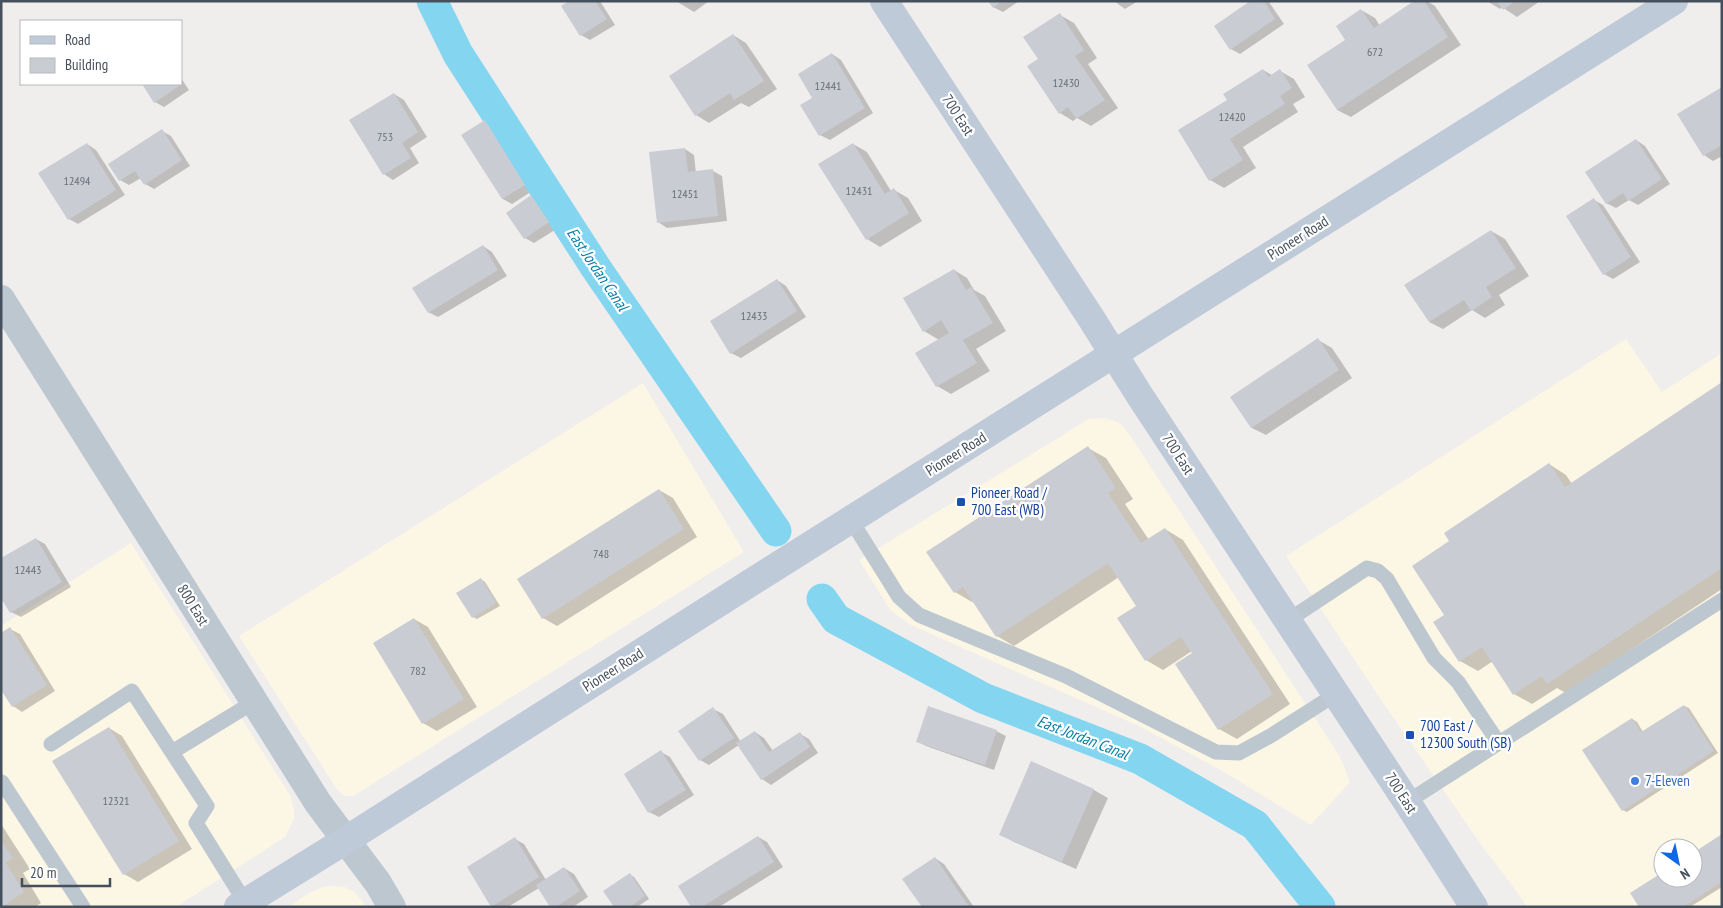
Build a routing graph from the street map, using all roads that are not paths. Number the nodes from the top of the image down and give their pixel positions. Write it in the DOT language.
graph roads {
  1 [pos="884,1"];
  2 [pos="1674,1"];
  3 [pos="1,299"];
  4 [pos="1114,354"];
  5 [pos="851,520"];
  6 [pos="1722,600"];
  7 [pos="1287,621"];
  8 [pos="1336,694"];
  9 [pos="254,702"];
  10 [pos="1498,742"];
  11 [pos="51,744"];
  12 [pos="172,752"];
  13 [pos="2,782"];
  14 [pos="1407,802"];
  15 [pos="346,840"];
  16 [pos="242,905"];
  17 [pos="83,907"];
  18 [pos="392,907"];
  19 [pos="1474,907"];
  1 -- 4 [label="street, 700 East"];
  2 -- 4 [label="street, Pioneer Road"];
  3 -- 9 [label="street, 800 East"];
  4 -- 5 [label="street, Pioneer Road"];
  4 -- 7 [label="street, 700 East"];
  5 -- 8 [label="lane"];
  5 -- 15 [label="street, Pioneer Road"];
  6 -- 10 [label="lane"];
  7 -- 8 [label="street, 700 East"];
  7 -- 10 [label="lane"];
  8 -- 14 [label="street, 700 East"];
  9 -- 12 [label="lane"];
  9 -- 15 [label="street, 800 East"];
  10 -- 14 [label="lane"];
  11 -- 12 [label="lane"];
  12 -- 16 [label="lane"];
  13 -- 17 [label="lane"];
  14 -- 19 [label="street, 700 East"];
  15 -- 16 [label="street, Pioneer Road"];
  15 -- 18 [label="street, 800 East"];
}
